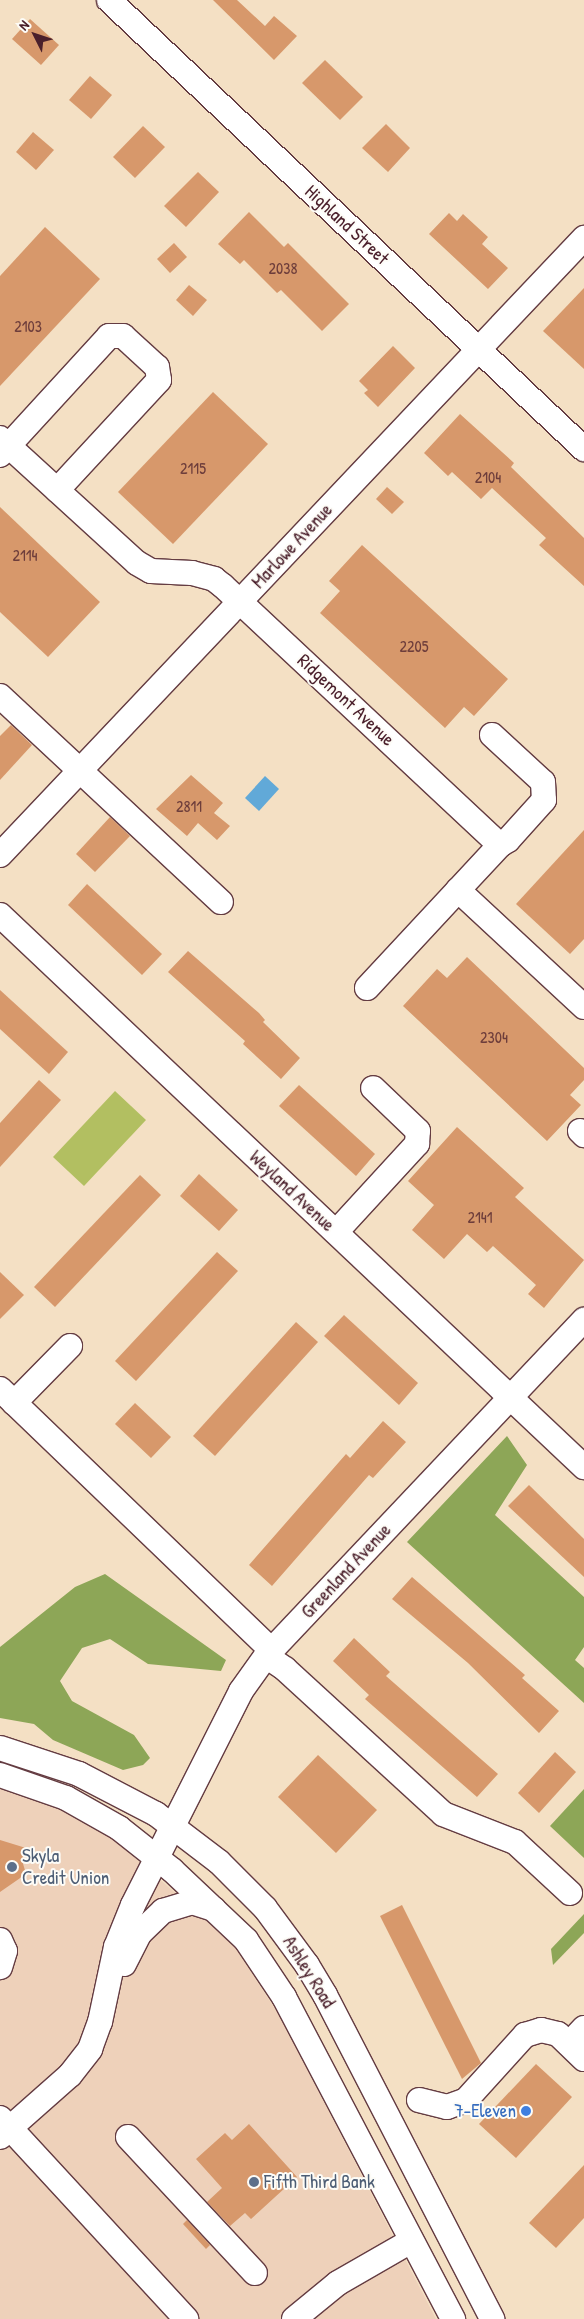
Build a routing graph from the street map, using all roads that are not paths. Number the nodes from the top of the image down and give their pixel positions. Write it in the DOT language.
graph roads {
  1 [pos="109,0"];
  2 [pos="584,238"];
  3 [pos="478,349"];
  4 [pos="3,446"];
  5 [pos="584,449"];
  6 [pos="57,490"];
  7 [pos="240,601"];
  8 [pos="0,696"];
  9 [pos="492,735"];
  10 [pos="81,770"];
  11 [pos="500,845"];
  12 [pos="0,855"];
  13 [pos="458,890"];
  14 [pos="221,902"];
  15 [pos="0,915"];
  16 [pos="368,988"];
  17 [pos="584,1007"];
  18 [pos="373,1088"];
  19 [pos="336,1232"];
  20 [pos="584,1320"];
  21 [pos="70,1346"];
  22 [pos="7,1396"];
  23 [pos="511,1397"];
  24 [pos="584,1467"];
  25 [pos="268,1653"];
  26 [pos="0,1748"];
  27 [pos="0,1775"];
  28 [pos="172,1825"];
  29 [pos="157,1857"];
  30 [pos="570,1893"];
  31 [pos="220,1913"];
  32 [pos="0,1940"];
  33 [pos="0,1967"];
  34 [pos="104,2000"];
  35 [pos="579,2044"];
  36 [pos="420,2100"];
  37 [pos="3,2128"];
  38 [pos="128,2136"];
  39 [pos="411,2242"];
  40 [pos="255,2273"];
  41 [pos="490,2314"];
  42 [pos="186,2319"];
  43 [pos="294,2319"];
  44 [pos="453,2319"];
  1 -- 3 [label="street, Highland Street"];
  2 -- 3 [label="street, Marlowe Avenue"];
  3 -- 5 [label="street, Highland Street"];
  3 -- 7 [label="street, Marlowe Avenue"];
  4 -- 6 [label="street, Ridgemont Avenue"];
  4 -- 6 [label="street"];
  6 -- 7 [label="street, Ridgemont Avenue"];
  7 -- 10 [label="street, Marlowe Avenue"];
  7 -- 11 [label="street, Ridgemont Avenue"];
  8 -- 10 [label="street"];
  9 -- 11 [label="street"];
  10 -- 12 [label="street, Marlowe Avenue"];
  10 -- 14 [label="street"];
  11 -- 13 [label="street"];
  13 -- 16 [label="street"];
  13 -- 17 [label="street"];
  15 -- 19 [label="street, Weyland Avenue"];
  18 -- 19 [label="street"];
  19 -- 23 [label="street, Weyland Avenue"];
  20 -- 23 [label="street, Greenland Avenue"];
  21 -- 22 [label="street"];
  22 -- 25 [label="street"];
  23 -- 24 [label="street, Weyland Avenue"];
  23 -- 25 [label="street, Greenland Avenue"];
  25 -- 28 [label="street, Greenland Avenue"];
  25 -- 30 [label="street"];
  26 -- 28 [label="street, Ashley Road"];
  27 -- 29 [label="street, Ashley Road"];
  28 -- 29 [label="street, Greenland Avenue"];
  28 -- 41 [label="street, Ashley Road"];
  29 -- 31 [label="street, Ashley Road"];
  29 -- 34 [label="street, Greenland Avenue"];
  31 -- 34 [label="street"];
  31 -- 39 [label="street, Ashley Road"];
  32 -- 33 [label="street"];
  34 -- 37 [label="street, Greenland Avenue"];
  35 -- 36 [label="street"];
  37 -- 42 [label="street"];
  38 -- 40 [label="street"];
  39 -- 43 [label="street"];
  39 -- 44 [label="street, Ashley Road"];
}
